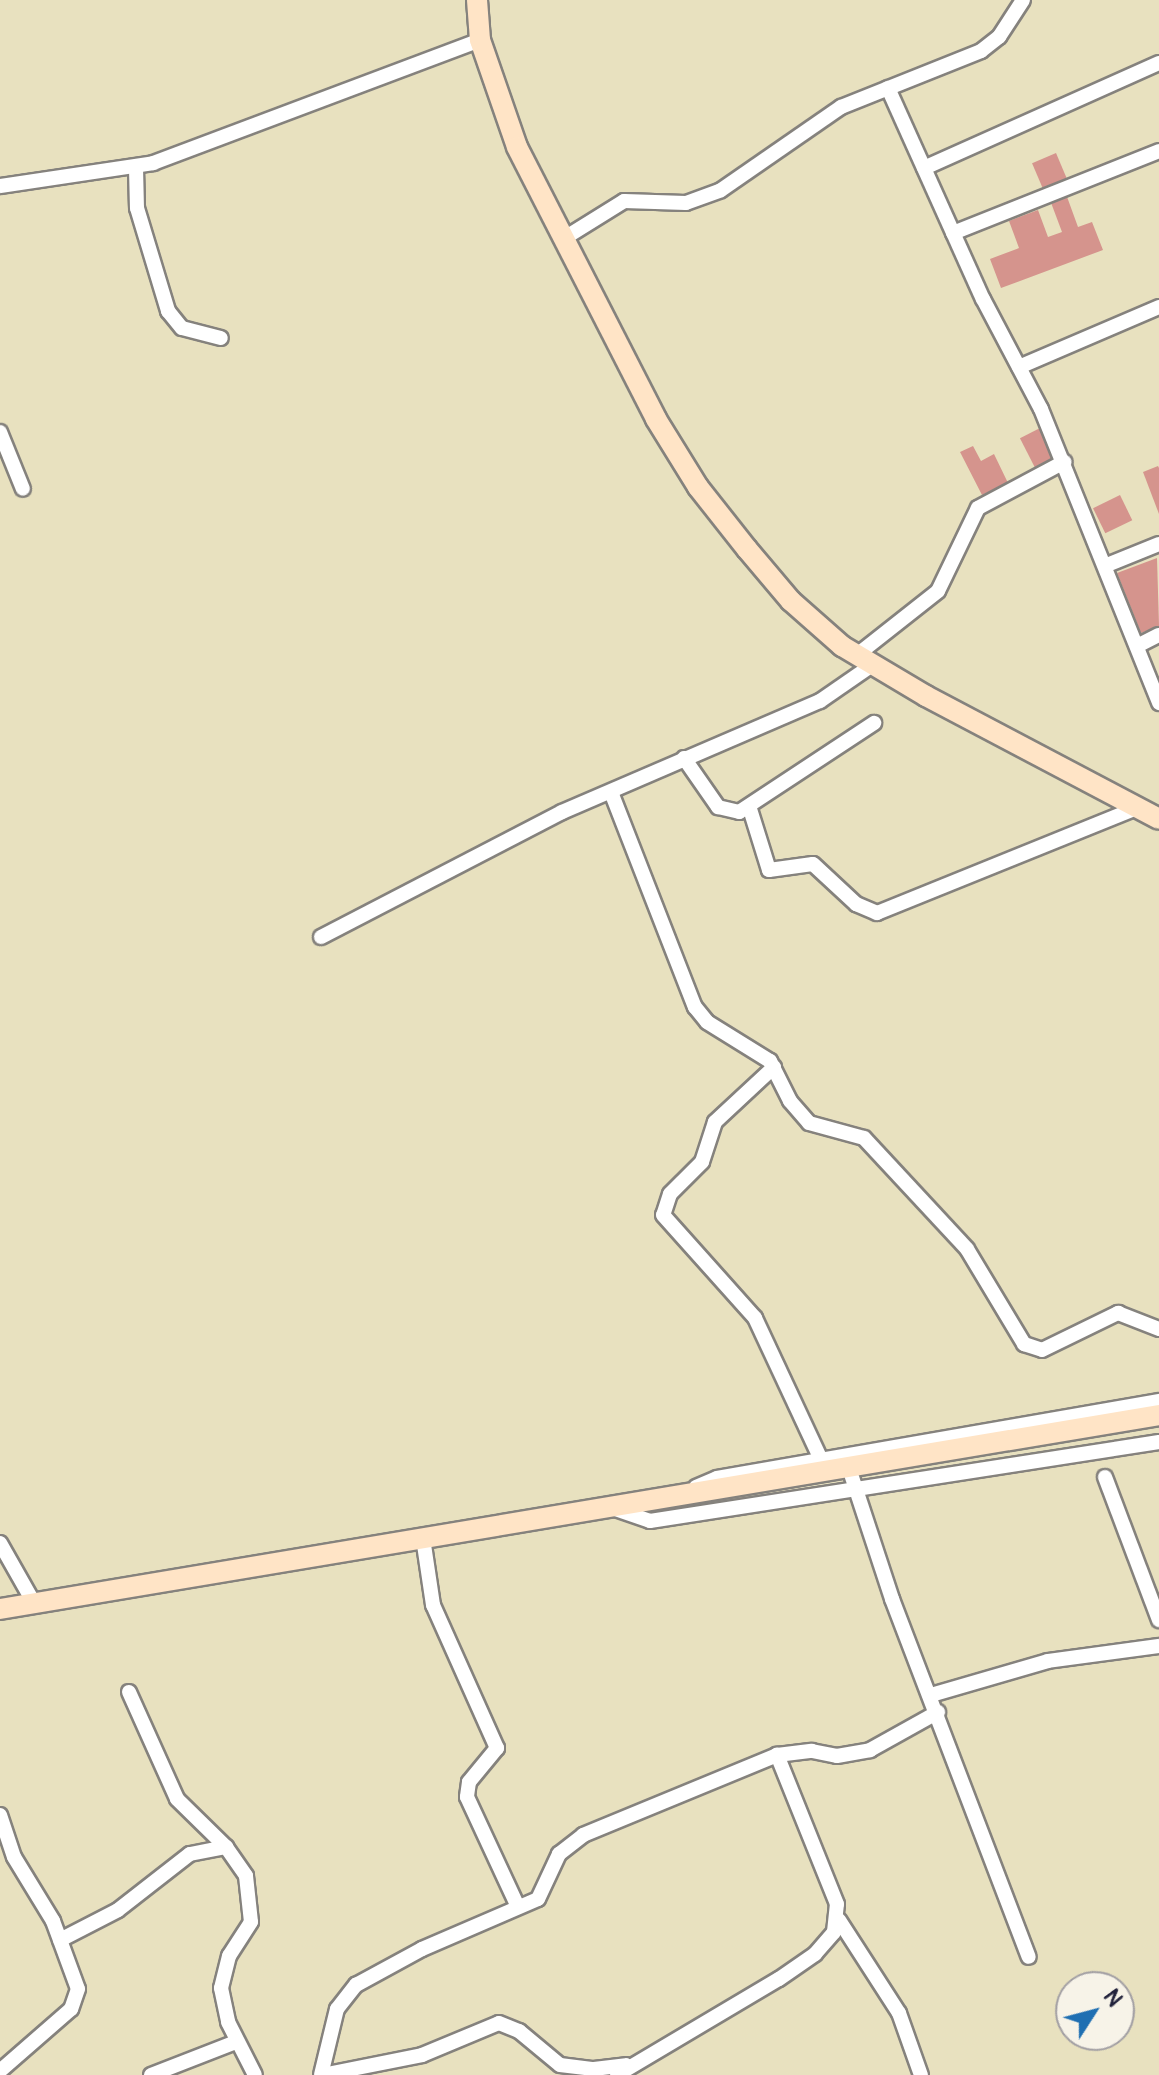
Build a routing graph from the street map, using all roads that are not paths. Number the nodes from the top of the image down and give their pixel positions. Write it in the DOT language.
graph roads {
  1 [pos="477,0"];
  2 [pos="1023,0"];
  3 [pos="480,40"];
  4 [pos="1159,63"];
  5 [pos="888,88"];
  6 [pos="1159,151"];
  7 [pos="136,168"];
  8 [pos="924,168"];
  9 [pos="0,186"];
  10 [pos="953,233"];
  11 [pos="563,239"];
  12 [pos="1159,307"];
  13 [pos="221,338"];
  14 [pos="1019,367"];
  15 [pos="0,432"];
  16 [pos="1064,462"];
  17 [pos="23,489"];
  18 [pos="1159,544"];
  19 [pos="1107,565"];
  20 [pos="1159,635"];
  21 [pos="1139,645"];
  22 [pos="864,660"];
  23 [pos="1159,703"];
  24 [pos="874,723"];
  25 [pos="684,758"];
  26 [pos="611,792"];
  27 [pos="1139,807"];
  28 [pos="750,809"];
  29 [pos="1159,819"];
  30 [pos="321,937"];
  31 [pos="774,1067"];
  32 [pos="1159,1329"];
  33 [pos="1159,1401"];
  34 [pos="1159,1415"];
  35 [pos="1159,1442"];
  36 [pos="823,1464"];
  37 [pos="848,1465"];
  38 [pos="1105,1477"];
  39 [pos="854,1489"];
  40 [pos="609,1507"];
  41 [pos="423,1538"];
  42 [pos="0,1543"];
  43 [pos="34,1603"];
  44 [pos="0,1609"];
  45 [pos="1159,1620"];
  46 [pos="1159,1646"];
  47 [pos="129,1692"];
  48 [pos="931,1695"];
  49 [pos="938,1712"];
  50 [pos="777,1755"];
  51 [pos="0,1815"];
  52 [pos="226,1847"];
  53 [pos="518,1907"];
  54 [pos="839,1920"];
  55 [pos="60,1940"];
  56 [pos="1029,1957"];
  57 [pos="236,2042"];
  58 [pos="638,2062"];
  59 [pos="0,2071"];
  60 [pos="151,2075"];
  61 [pos="255,2075"];
  62 [pos="322,2075"];
  63 [pos="617,2075"];
  64 [pos="921,2075"];
  1 -- 3 [label="main road"];
  2 -- 5 [label="street"];
  3 -- 7 [label="street"];
  3 -- 11 [label="main road"];
  4 -- 8 [label="street"];
  5 -- 8 [label="street"];
  5 -- 11 [label="street"];
  6 -- 10 [label="street"];
  7 -- 9 [label="street"];
  7 -- 13 [label="street"];
  8 -- 10 [label="street"];
  10 -- 14 [label="street"];
  11 -- 22 [label="main road"];
  12 -- 14 [label="street"];
  14 -- 16 [label="street"];
  15 -- 17 [label="street"];
  16 -- 19 [label="street"];
  16 -- 22 [label="street"];
  18 -- 19 [label="street"];
  19 -- 21 [label="street"];
  20 -- 21 [label="street"];
  21 -- 23 [label="street"];
  22 -- 25 [label="street"];
  22 -- 27 [label="main road"];
  24 -- 28 [label="street"];
  25 -- 26 [label="street"];
  25 -- 28 [label="street"];
  26 -- 30 [label="street"];
  26 -- 31 [label="street"];
  27 -- 28 [label="street"];
  27 -- 29 [label="main road"];
  31 -- 32 [label="street"];
  31 -- 36 [label="street"];
  33 -- 36 [label="street"];
  34 -- 37 [label="main road"];
  35 -- 39 [label="street"];
  36 -- 37 [label="main road"];
  36 -- 40 [label="main road"];
  37 -- 39 [label="street"];
  38 -- 45 [label="street"];
  39 -- 40 [label="street"];
  39 -- 48 [label="street"];
  40 -- 41 [label="main road"];
  41 -- 43 [label="main road"];
  41 -- 53 [label="street"];
  42 -- 43 [label="street"];
  43 -- 44 [label="main road"];
  46 -- 48 [label="street"];
  47 -- 52 [label="street"];
  48 -- 49 [label="street"];
  49 -- 50 [label="street"];
  49 -- 56 [label="street"];
  50 -- 53 [label="street"];
  50 -- 54 [label="street"];
  51 -- 55 [label="street"];
  52 -- 55 [label="street"];
  52 -- 57 [label="street"];
  53 -- 62 [label="street"];
  54 -- 58 [label="street"];
  54 -- 64 [label="street"];
  55 -- 59 [label="street"];
  57 -- 60 [label="street"];
  57 -- 61 [label="street"];
  58 -- 62 [label="street"];
  58 -- 63 [label="street"];
}
